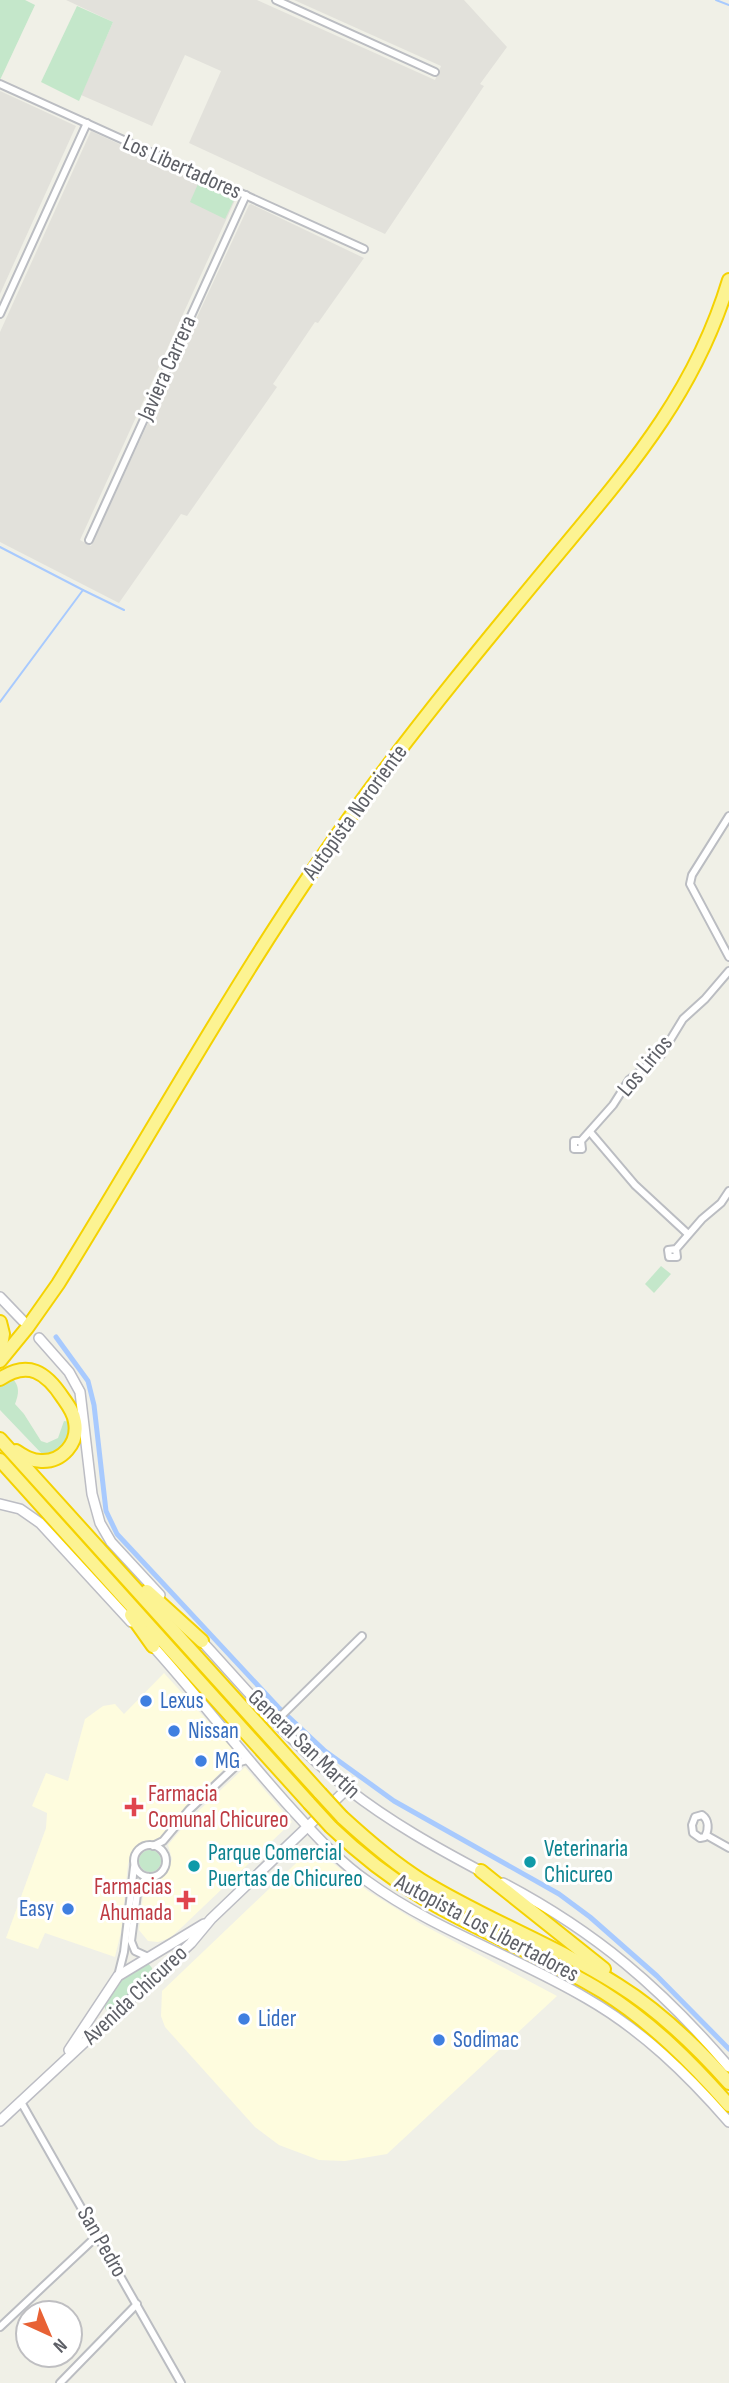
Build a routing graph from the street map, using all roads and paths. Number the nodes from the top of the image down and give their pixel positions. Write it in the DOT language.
graph roads {
  1 [pos="276,0"];
  2 [pos="435,72"];
  3 [pos="0,84"];
  4 [pos="87,123"];
  5 [pos="246,195"];
  6 [pos="364,249"];
  7 [pos="729,280"];
  8 [pos="729,305"];
  9 [pos="0,314"];
  10 [pos="89,540"];
  11 [pos="729,816"];
  12 [pos="728,953"];
  13 [pos="729,971"];
  14 [pos="590,1132"];
  15 [pos="582,1141"];
  16 [pos="729,1191"];
  17 [pos="688,1234"];
  18 [pos="676,1249"];
  19 [pos="0,1297"];
  20 [pos="23,1321"];
  21 [pos="0,1322"];
  22 [pos="39,1338"];
  23 [pos="0,1352"];
  24 [pos="0,1361"];
  25 [pos="0,1373"];
  26 [pos="0,1379"];
  27 [pos="2,1442"];
  28 [pos="0,1460"];
  29 [pos="0,1473"];
  30 [pos="35,1499"];
  31 [pos="0,1504"];
  32 [pos="110,1559"];
  33 [pos="97,1567"];
  34 [pos="362,1636"];
  35 [pos="202,1641"];
  36 [pos="153,1646"];
  37 [pos="276,1721"];
  38 [pos="243,1758"];
  39 [pos="347,1788"];
  40 [pos="307,1826"];
  41 [pos="706,1835"];
  42 [pos="166,1838"];
  43 [pos="153,1846"];
  44 [pos="729,1848"];
  45 [pos="163,1853"];
  46 [pos="134,1867"];
  47 [pos="481,1871"];
  48 [pos="148,1877"];
  49 [pos="211,1920"];
  50 [pos="148,1957"];
  51 [pos="118,1976"];
  52 [pos="155,1976"];
  53 [pos="101,2001"];
  54 [pos="644,2003"];
  55 [pos="114,2014"];
  56 [pos="707,2041"];
  57 [pos="729,2059"];
  58 [pos="729,2067"];
  59 [pos="56,2068"];
  60 [pos="729,2083"];
  61 [pos="21,2102"];
  62 [pos="729,2105"];
  63 [pos="0,2121"];
  64 [pos="729,2122"];
  65 [pos="97,2235"];
  66 [pos="137,2304"];
  67 [pos="0,2327"];
  68 [pos="60,2383"];
  69 [pos="181,2383"];
  1 -- 2 [label="street"];
  3 -- 4 [label="street, Los Libertadores"];
  4 -- 5 [label="street, Los Libertadores"];
  4 -- 9 [label="street"];
  5 -- 6 [label="street, Los Libertadores"];
  5 -- 10 [label="street, Javiera Carrera"];
  7 -- 24 [label="highway, Autopista Nororiente"];
  8 -- 25 [label="highway, Autopista Nororiente"];
  11 -- 12 [label="street"];
  13 -- 14 [label="street, Los Lirios"];
  14 -- 15 [label="street, Los Lirios"];
  14 -- 17 [label="street"];
  16 -- 17 [label="street"];
  17 -- 18 [label="street"];
  19 -- 20 [label="main road"];
  21 -- 23 [label="highway"];
  22 -- 35 [label="main road, General San Martín"];
  26 -- 27 [label="highway"];
  27 -- 32 [label="highway, Autopista Los Libertadores"];
  28 -- 30 [label="highway, Autopista Los Libertadores"];
  29 -- 30 [label="highway"];
  30 -- 33 [label="highway, Autopista Los Libertadores"];
  31 -- 36 [label="main road, General San Martín"];
  32 -- 35 [label="highway"];
  32 -- 54 [label="highway, Autopista Los Libertadores, bridge"];
  33 -- 36 [label="highway"];
  33 -- 62 [label="highway, Autopista Los Libertadores, bridge"];
  34 -- 37 [label="street"];
  35 -- 37 [label="main road, General San Martín"];
  36 -- 38 [label="main road, General San Martín"];
  37 -- 39 [label="main road, General San Martín"];
  38 -- 40 [label="main road, General San Martín"];
  38 -- 42 [label="street"];
  39 -- 40 [label="main road, Avenida Chicureo"];
  39 -- 47 [label="main road, General San Martín"];
  40 -- 49 [label="main road, Avenida Chicureo"];
  40 -- 64 [label="main road, General San Martín"];
  41 -- 44 [label="street"];
  42 -- 43 [label="street"];
  42 -- 45 [label="street"];
  43 -- 45 [label="street"];
  43 -- 46 [label="street"];
  45 -- 48 [label="street"];
  46 -- 48 [label="street"];
  46 -- 51 [label="street"];
  47 -- 54 [label="highway"];
  47 -- 56 [label="main road, General San Martín"];
  48 -- 50 [label="street"];
  49 -- 50 [label="main road, Avenida Chicureo"];
  49 -- 52 [label="main road, Avenida Chicureo"];
  50 -- 51 [label="main road, Avenida Chicureo"];
  50 -- 52 [label="main road"];
  51 -- 53 [label="main road, Avenida Chicureo"];
  52 -- 55 [label="main road, Avenida Chicureo"];
  53 -- 55 [label="main road"];
  53 -- 59 [label="main road, Avenida Chicureo"];
  54 -- 60 [label="highway, Autopista Los Libertadores"];
  55 -- 59 [label="main road, Avenida Chicureo"];
  56 -- 57 [label="main road, General San Martín"];
  56 -- 58 [label="main road, General San Martín"];
  59 -- 61 [label="main road, Avenida Chicureo"];
  61 -- 63 [label="main road, Avenida Chicureo"];
  61 -- 65 [label="street, San Pedro"];
  65 -- 66 [label="street, San Pedro"];
  65 -- 67 [label="street"];
  66 -- 68 [label="street"];
  66 -- 69 [label="street, San Pedro"];
}
